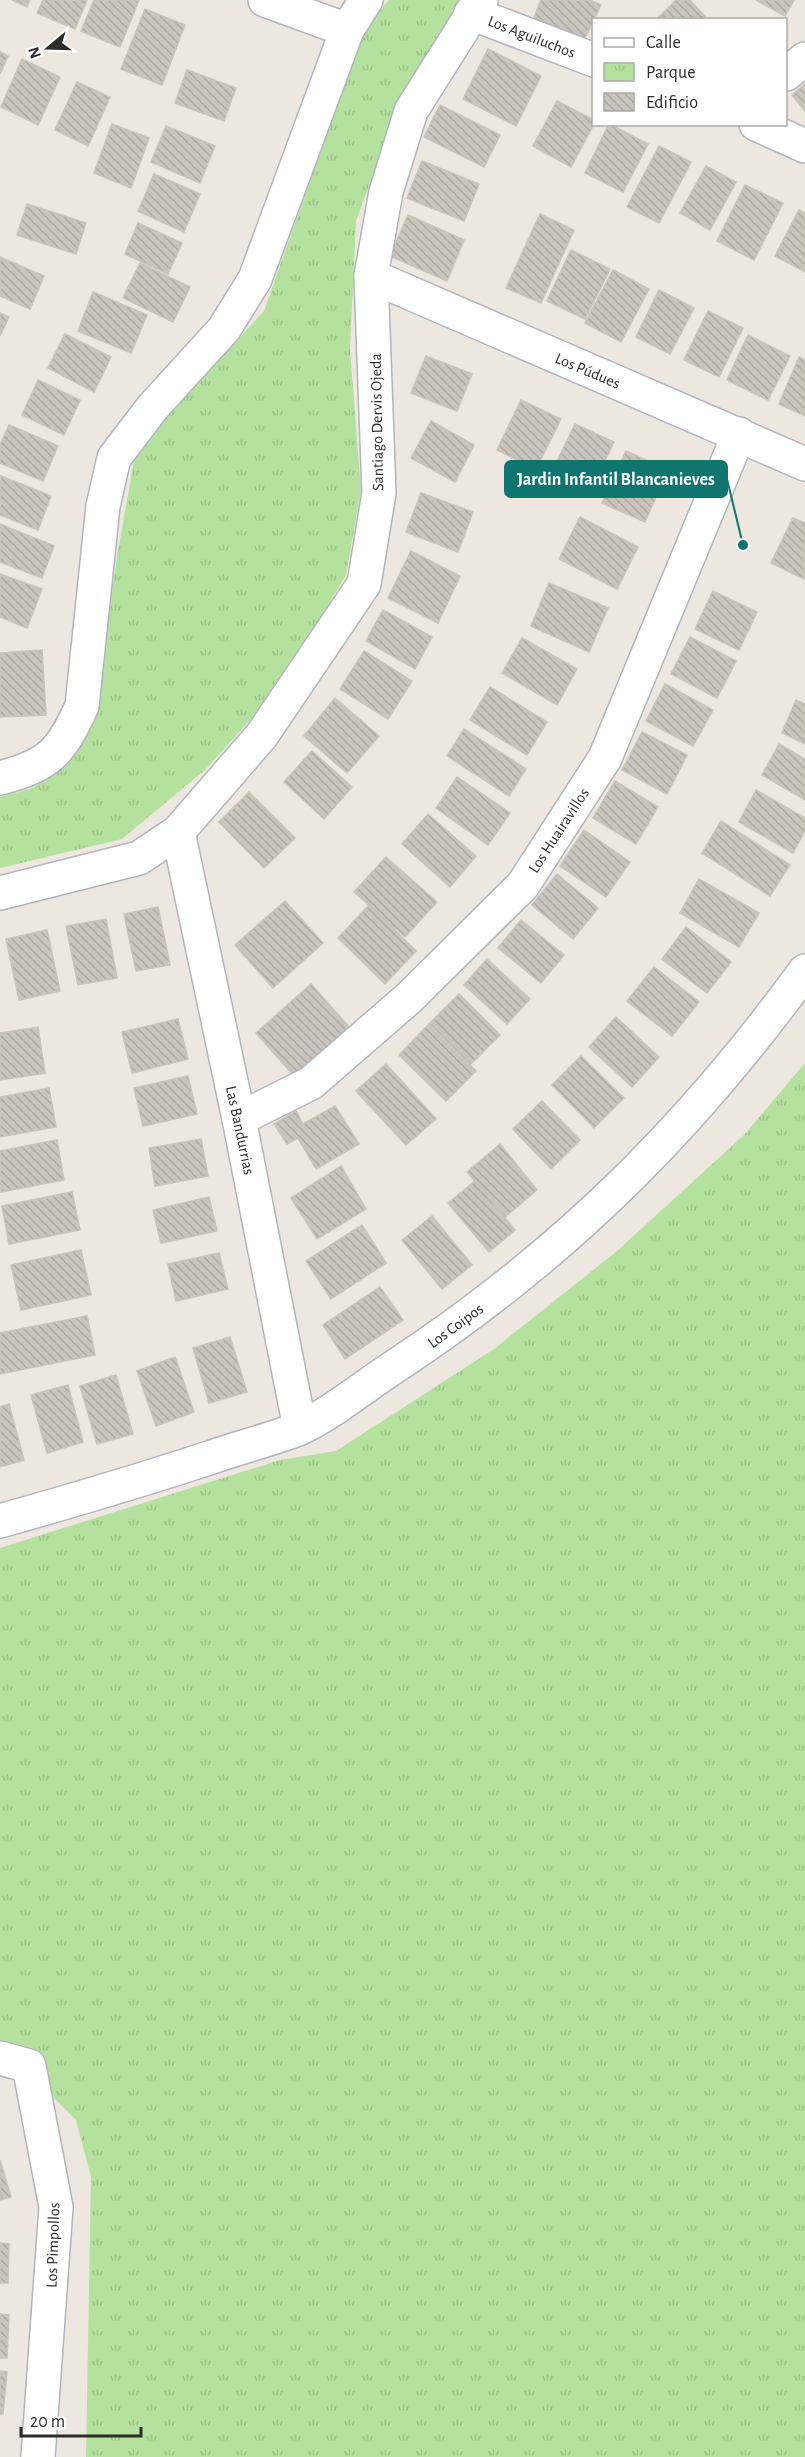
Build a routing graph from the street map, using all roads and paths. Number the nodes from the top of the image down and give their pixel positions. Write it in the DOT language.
graph roads {
  1 [pos="265,0"];
  2 [pos="366,0"];
  3 [pos="476,6"];
  4 [pos="347,30"];
  5 [pos="592,59"];
  6 [pos="805,59"];
  7 [pos="787,73"];
  8 [pos="760,126"];
  9 [pos="805,146"];
  10 [pos="371,276"];
  11 [pos="739,434"];
  12 [pos="805,464"];
  13 [pos="0,778"];
  14 [pos="178,832"];
  15 [pos="0,893"];
  16 [pos="805,971"];
  17 [pos="239,1119"];
  18 [pos="300,1428"];
  19 [pos="0,1521"];
  20 [pos="0,2058"];
  21 [pos="38,2457"];
  1 -- 4 [label="street"];
  2 -- 4 [label="street"];
  3 -- 5 [label="street, Los Aguiluchos"];
  3 -- 10 [label="street, Santiago Dervis Ojeda"];
  4 -- 13 [label="street"];
  6 -- 7 [label="street"];
  8 -- 9 [label="street"];
  10 -- 11 [label="street, Los Púdues"];
  10 -- 14 [label="street, Santiago Dervis Ojeda"];
  11 -- 12 [label="street, Los Púdues"];
  11 -- 17 [label="street, Los Huairavillos"];
  14 -- 15 [label="street, Santiago Dervis Ojeda"];
  14 -- 17 [label="street, Las Bandurrias"];
  16 -- 18 [label="street, Los Coipos"];
  17 -- 18 [label="street, Las Bandurrias"];
  18 -- 19 [label="street, Los Coipos"];
  20 -- 21 [label="street, Los Pimpollos"];
}
